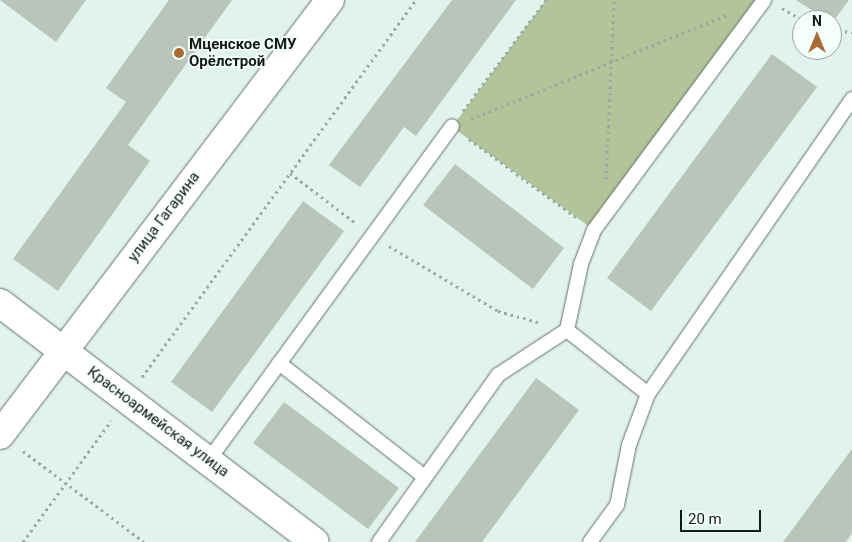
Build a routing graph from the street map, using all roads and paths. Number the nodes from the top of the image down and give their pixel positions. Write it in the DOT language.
graph roads {
  1 [pos="330,0"];
  2 [pos="416,0"];
  3 [pos="546,0"];
  4 [pos="614,0"];
  5 [pos="764,0"];
  6 [pos="736,11"];
  7 [pos="611,64"];
  8 [pos="852,99"];
  9 [pos="452,127"];
  10 [pos="290,173"];
  11 [pos="604,217"];
  12 [pos="594,230"];
  13 [pos="372,235"];
  14 [pos="0,304"];
  15 [pos="567,330"];
  16 [pos="62,350"];
  17 [pos="279,363"];
  18 [pos="648,394"];
  19 [pos="126,398"];
  20 [pos="0,434"];
  21 [pos="208,461"];
  22 [pos="426,477"];
  23 [pos="67,484"];
  24 [pos="23,542"];
  25 [pos="144,542"];
  26 [pos="314,542"];
  27 [pos="379,542"];
  28 [pos="590,542"];
  1 -- 16 [label="main road, улица Гагарина"];
  2 -- 10 [label="path"];
  3 -- 9 [label="path"];
  4 -- 7 [label="path"];
  5 -- 11 [label="lane"];
  6 -- 7 [label="path"];
  7 -- 9 [label="path"];
  7 -- 11 [label="path"];
  8 -- 18 [label="lane"];
  9 -- 12 [label="path"];
  9 -- 13 [label="lane"];
  10 -- 13 [label="path"];
  10 -- 19 [label="path"];
  11 -- 12 [label="lane"];
  12 -- 15 [label="lane"];
  13 -- 15 [label="path"];
  13 -- 17 [label="lane"];
  14 -- 16 [label="main road, Красноармейская улица"];
  15 -- 18 [label="lane"];
  15 -- 22 [label="lane"];
  16 -- 19 [label="main road, Красноармейская улица"];
  16 -- 20 [label="main road, улица Гагарина"];
  17 -- 21 [label="lane"];
  17 -- 22 [label="lane"];
  18 -- 28 [label="lane"];
  19 -- 21 [label="main road, Красноармейская улица"];
  19 -- 23 [label="path"];
  20 -- 23 [label="path"];
  21 -- 26 [label="main road, Красноармейская улица"];
  22 -- 27 [label="lane"];
  23 -- 24 [label="path"];
  23 -- 25 [label="path"];
}
